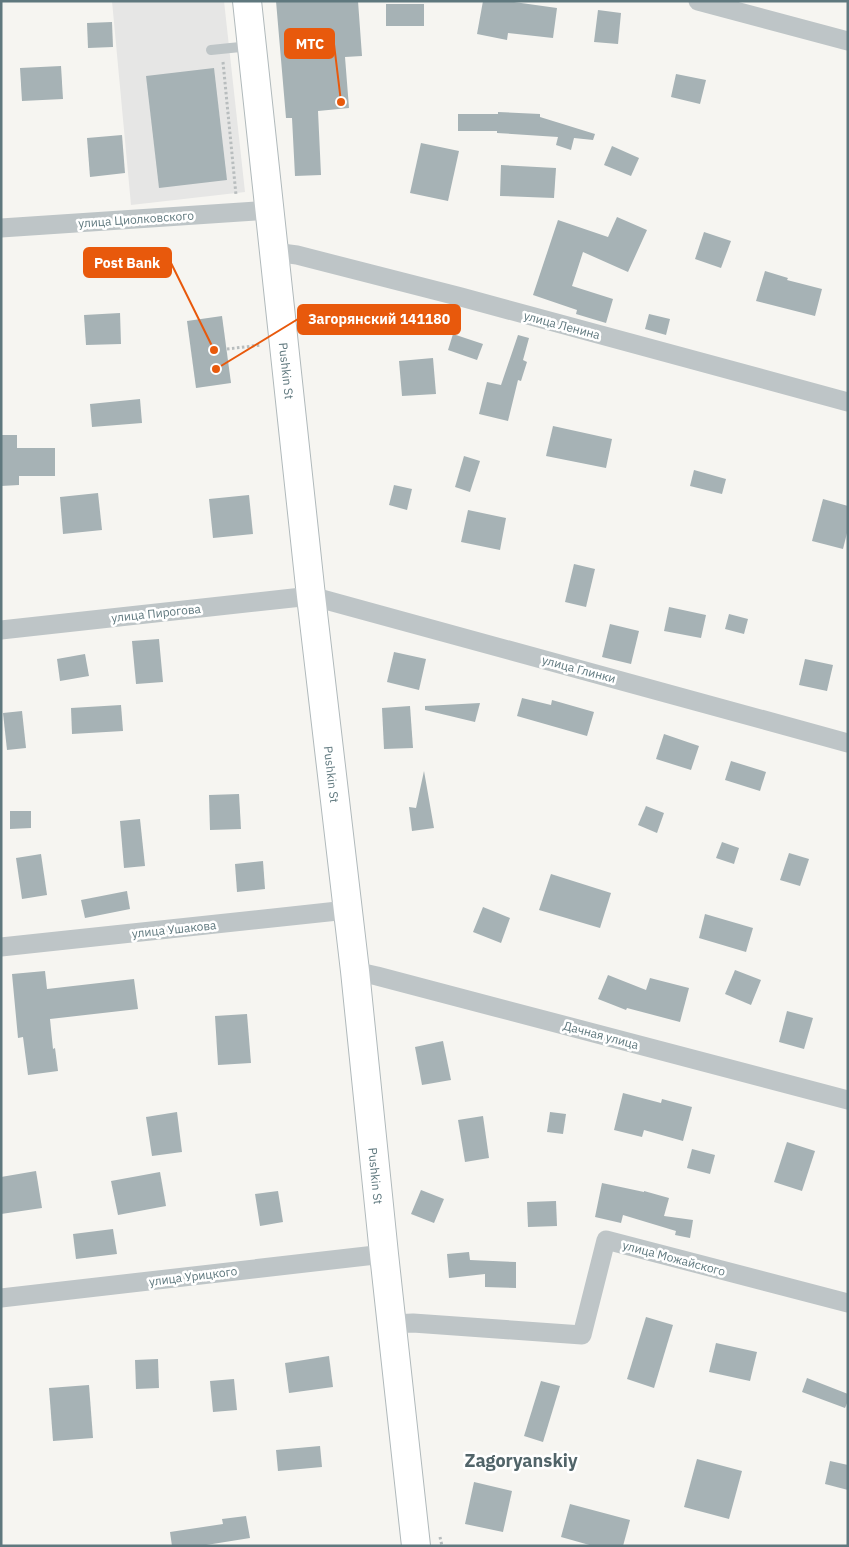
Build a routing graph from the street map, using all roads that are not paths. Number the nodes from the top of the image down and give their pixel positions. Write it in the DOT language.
graph roads {
  1 [pos="247,1"];
  2 [pos="698,1"];
  3 [pos="848,41"];
  4 [pos="252,45"];
  5 [pos="216,50"];
  6 [pos="270,210"];
  7 [pos="1,228"];
  8 [pos="274,252"];
  9 [pos="848,402"];
  10 [pos="311,596"];
  11 [pos="1,630"];
  12 [pos="848,743"];
  13 [pos="348,910"];
  14 [pos="1,947"];
  15 [pos="355,971"];
  16 [pos="848,1100"];
  17 [pos="384,1254"];
  18 [pos="1,1298"];
  19 [pos="848,1304"];
  20 [pos="392,1324"];
  21 [pos="416,1546"];
  1 -- 4 [label="main road, Pushkin St"];
  2 -- 3 [label="street"];
  4 -- 5 [label="lane"];
  4 -- 6 [label="main road, Pushkin St"];
  6 -- 7 [label="street, улица Циолковского"];
  6 -- 8 [label="main road, Pushkin St"];
  8 -- 9 [label="street, улица Ленина"];
  8 -- 10 [label="main road, Pushkin St"];
  10 -- 11 [label="street, улица Пирогова"];
  10 -- 12 [label="street, улица Глинки"];
  10 -- 13 [label="main road, Pushkin St"];
  13 -- 14 [label="street, улица Ушакова"];
  13 -- 15 [label="main road, Pushkin St"];
  15 -- 16 [label="street, Дачная улица"];
  15 -- 17 [label="main road, Pushkin St"];
  17 -- 18 [label="street, улица Урицкого"];
  17 -- 20 [label="main road, Pushkin St"];
  19 -- 20 [label="street, улица Можайского"];
  20 -- 21 [label="main road, Pushkin St"];
}
